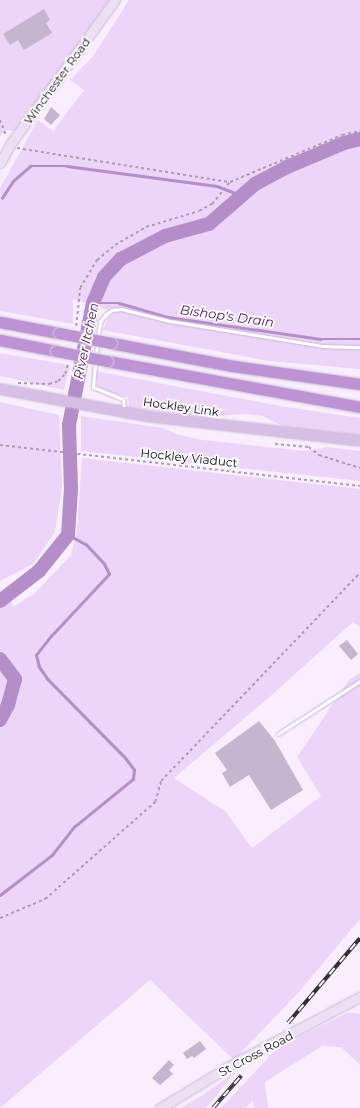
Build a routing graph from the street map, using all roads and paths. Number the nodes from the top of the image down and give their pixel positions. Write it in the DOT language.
graph roads {
  1 [pos="115,0"];
  2 [pos="0,120"];
  3 [pos="360,131"];
  4 [pos="8,140"];
  5 [pos="18,150"];
  6 [pos="0,163"];
  7 [pos="230,182"];
  8 [pos="78,316"];
  9 [pos="0,322"];
  10 [pos="0,340"];
  11 [pos="360,347"];
  12 [pos="66,374"];
  13 [pos="13,383"];
  14 [pos="360,384"];
  15 [pos="0,389"];
  16 [pos="360,407"];
  17 [pos="124,412"];
  18 [pos="360,442"];
  19 [pos="275,444"];
  20 [pos="0,445"];
  21 [pos="360,468"];
  22 [pos="360,486"];
  23 [pos="360,573"];
  24 [pos="360,681"];
  25 [pos="278,734"];
  26 [pos="0,918"];
  27 [pos="358,1000"];
  28 [pos="160,1108"];
  1 -- 4 [label="main road, Winchester Road"];
  2 -- 4 [label="path"];
  3 -- 7 [label="path"];
  4 -- 6 [label="main road, Winchester Road"];
  5 -- 7 [label="path"];
  7 -- 8 [label="path"];
  9 -- 14 [label="highway, bridge"];
  10 -- 16 [label="highway, bridge"];
  11 -- 17 [label="lane"];
  12 -- 13 [label="path"];
  15 -- 17 [label="main road, Hockley Link"];
  17 -- 18 [label="main road, Hockley Link"];
  19 -- 21 [label="path"];
  20 -- 22 [label="path, Hockley Viaduct"];
  23 -- 26 [label="path"];
  24 -- 25 [label="lane"];
  27 -- 28 [label="main road, St Cross Road"];
}
